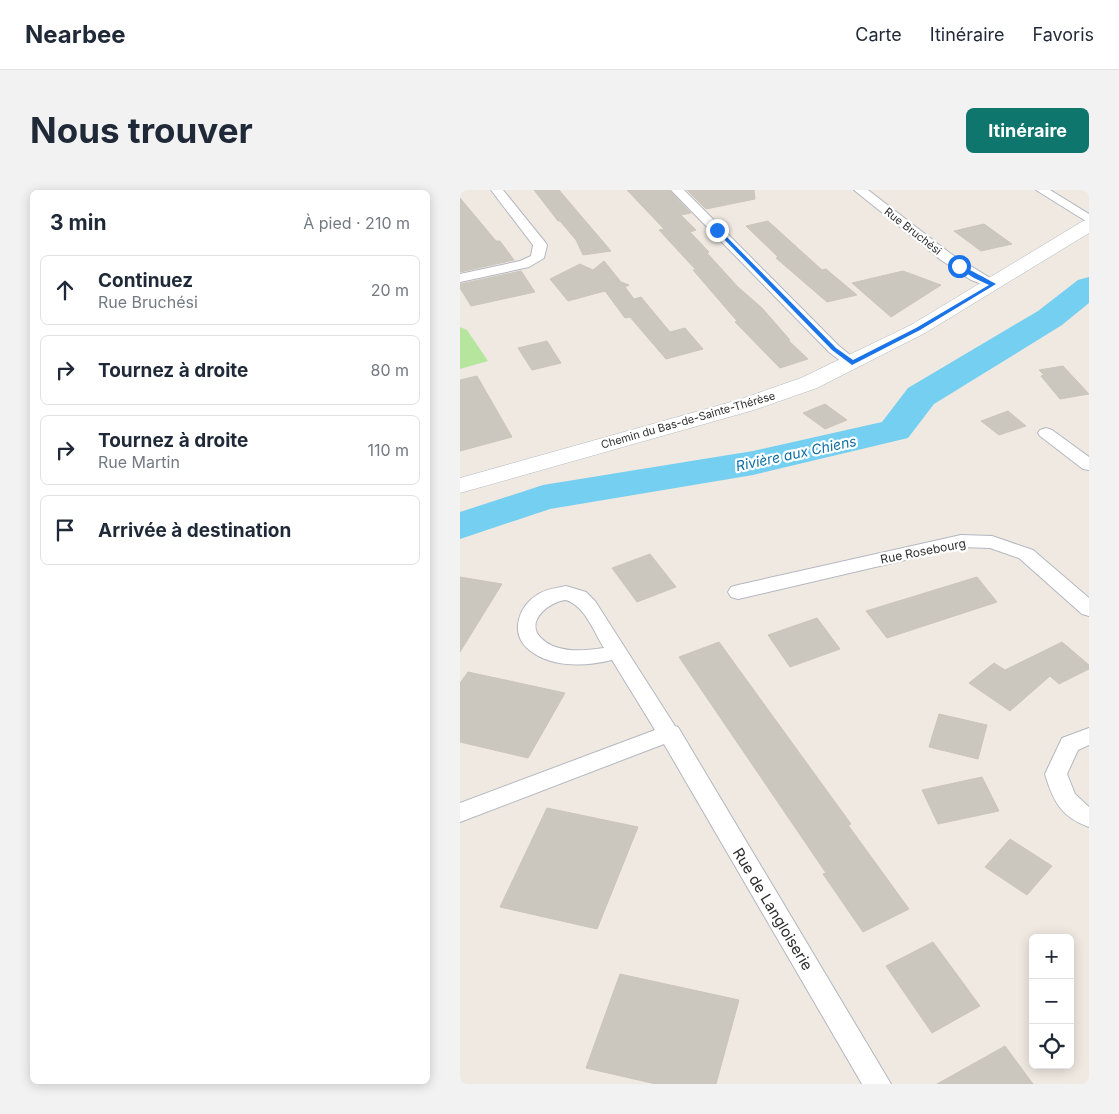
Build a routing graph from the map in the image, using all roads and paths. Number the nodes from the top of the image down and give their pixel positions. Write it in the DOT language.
graph roads {
  1 [pos="498,190"];
  2 [pos="677,190"];
  3 [pos="860,190"];
  4 [pos="1042,190"];
  5 [pos="1089,219"];
  6 [pos="1089,225"];
  7 [pos="460,278"];
  8 [pos="993,284"];
  9 [pos="852,363"];
  10 [pos="1046,433"];
  11 [pos="1089,465"];
  12 [pos="460,486"];
  13 [pos="738,592"];
  14 [pos="1089,609"];
  15 [pos="617,652"];
  16 [pos="670,734"];
  17 [pos="1089,736"];
  18 [pos="460,813"];
  19 [pos="1089,817"];
  20 [pos="877,1084"];
  1 -- 7 [label="street"];
  2 -- 9 [label="street"];
  3 -- 8 [label="street, Rue Bruchési"];
  4 -- 5 [label="street"];
  6 -- 8 [label="street, Chemin du Bas-de-Sainte-Thérèse"];
  8 -- 9 [label="street, Chemin du Bas-de-Sainte-Thérèse"];
  9 -- 12 [label="street, Chemin du Bas-de-Sainte-Thérèse"];
  10 -- 11 [label="street"];
  13 -- 14 [label="street, Rue Rosebourg"];
  15 -- 16 [label="street, Rue de Langloiserie"];
  16 -- 18 [label="street"];
  16 -- 20 [label="street, Rue de Langloiserie"];
  17 -- 19 [label="street"];
}
